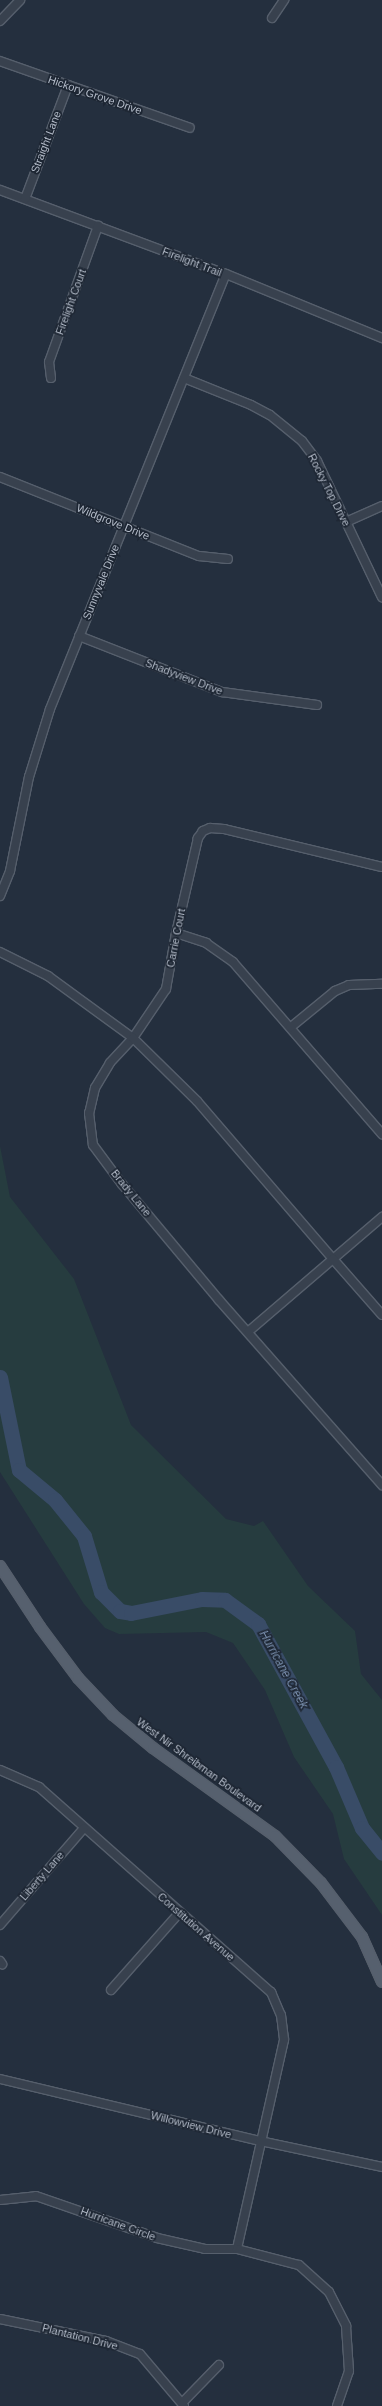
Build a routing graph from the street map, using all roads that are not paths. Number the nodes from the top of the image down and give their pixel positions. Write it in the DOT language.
graph roads {
  1 [pos="20,0"];
  2 [pos="284,0"];
  3 [pos="272,18"];
  4 [pos="0,22"];
  5 [pos="0,61"];
  6 [pos="68,85"];
  7 [pos="190,128"];
  8 [pos="0,190"];
  9 [pos="25,198"];
  10 [pos="98,226"];
  11 [pos="226,274"];
  12 [pos="382,338"];
  13 [pos="51,378"];
  14 [pos="184,378"];
  15 [pos="0,477"];
  16 [pos="382,506"];
  17 [pos="346,522"];
  18 [pos="123,526"];
  19 [pos="228,559"];
  20 [pos="382,596"];
  21 [pos="79,636"];
  22 [pos="317,704"];
  23 [pos="382,867"];
  24 [pos="0,896"];
  25 [pos="176,933"];
  26 [pos="0,952"];
  27 [pos="382,984"];
  28 [pos="291,1027"];
  29 [pos="132,1038"];
  30 [pos="382,1134"];
  31 [pos="382,1217"];
  32 [pos="333,1259"];
  33 [pos="382,1315"];
  34 [pos="249,1331"];
  35 [pos="382,1485"];
  36 [pos="1,1571"];
  37 [pos="0,1770"];
  38 [pos="84,1828"];
  39 [pos="180,1912"];
  40 [pos="0,1925"];
  41 [pos="382,1982"];
  42 [pos="111,1990"];
  43 [pos="0,2079"];
  44 [pos="260,2142"];
  45 [pos="382,2168"];
  46 [pos="0,2200"];
  47 [pos="237,2249"];
  48 [pos="0,2319"];
  49 [pos="219,2365"];
  50 [pos="183,2404"];
  51 [pos="337,2406"];
  1 -- 4 [label="street"];
  2 -- 3 [label="street"];
  5 -- 6 [label="street, Hickory Grove Drive"];
  6 -- 7 [label="street, Hickory Grove Drive"];
  6 -- 9 [label="street, Straight Lane"];
  8 -- 9 [label="street, Firelight Trail"];
  9 -- 10 [label="street, Firelight Trail"];
  10 -- 11 [label="street, Firelight Trail"];
  10 -- 13 [label="street, Firelight Court"];
  11 -- 12 [label="street, Firelight Trail"];
  11 -- 14 [label="street, Sunnyvale Drive"];
  14 -- 17 [label="street, Rocky Top Drive"];
  14 -- 18 [label="street, Sunnyvale Drive"];
  15 -- 18 [label="street, Wildgrove Drive"];
  16 -- 17 [label="street"];
  17 -- 20 [label="street, Rocky Top Drive"];
  18 -- 19 [label="street, Wildgrove Drive"];
  18 -- 21 [label="street, Sunnyvale Drive"];
  21 -- 22 [label="street, Shadyview Drive"];
  21 -- 24 [label="street, Sunnyvale Drive"];
  23 -- 25 [label="street, Carrie Court"];
  25 -- 28 [label="street"];
  25 -- 29 [label="street, Carrie Court"];
  26 -- 29 [label="street"];
  27 -- 28 [label="street"];
  28 -- 30 [label="street"];
  29 -- 32 [label="street"];
  29 -- 34 [label="street, Brady Lane"];
  31 -- 32 [label="street"];
  32 -- 33 [label="street"];
  32 -- 34 [label="street"];
  34 -- 35 [label="street, Brady Lane"];
  36 -- 41 [label="main road, West Nir Shreibman Boulevard"];
  37 -- 38 [label="street, Constitution Avenue"];
  38 -- 39 [label="street, Constitution Avenue"];
  38 -- 40 [label="street, Liberty Lane"];
  39 -- 42 [label="street"];
  39 -- 44 [label="street, Constitution Avenue"];
  43 -- 44 [label="street, Willowview Drive"];
  44 -- 45 [label="street, Willowview Drive"];
  44 -- 47 [label="street"];
  46 -- 47 [label="street, Hurricane Circle"];
  47 -- 51 [label="street, Hurricane Circle"];
  48 -- 50 [label="street, Plantation Drive"];
  49 -- 50 [label="street"];
}
